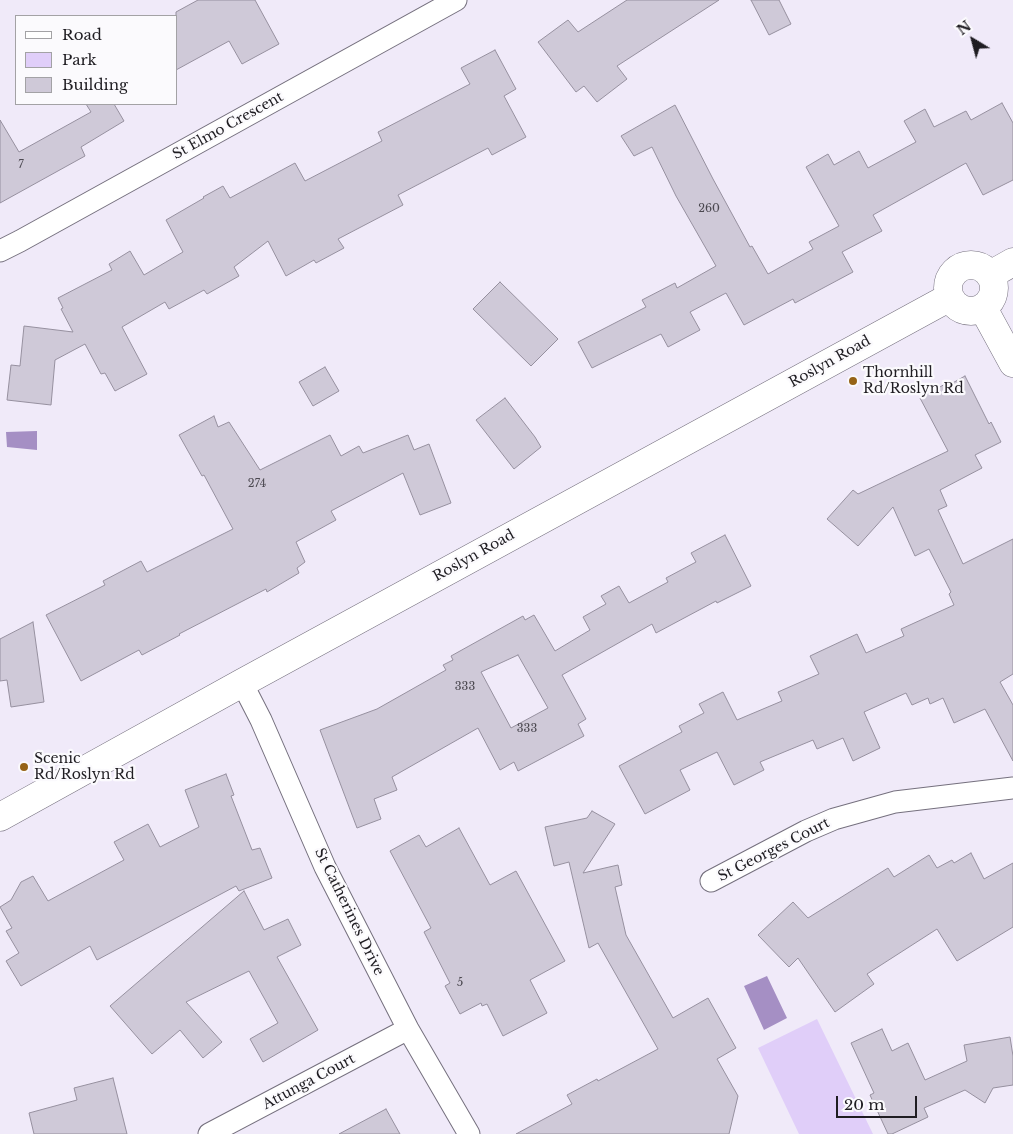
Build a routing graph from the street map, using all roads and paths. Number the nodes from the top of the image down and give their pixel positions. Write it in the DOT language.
graph roads {
  1 [pos="456,0"];
  2 [pos="0,251"];
  3 [pos="1013,262"];
  4 [pos="990,275"];
  5 [pos="950,297"];
  6 [pos="983,308"];
  7 [pos="1013,363"];
  8 [pos="242,683"];
  9 [pos="1013,788"];
  10 [pos="0,817"];
  11 [pos="711,881"];
  12 [pos="408,1029"];
  13 [pos="209,1134"];
  14 [pos="469,1134"];
  1 -- 2 [label="street, St Elmo Crescent"];
  3 -- 4 [label="street"];
  4 -- 5 [label="street"];
  4 -- 6 [label="street"];
  5 -- 6 [label="street"];
  5 -- 8 [label="street, Roslyn Road"];
  6 -- 7 [label="street"];
  8 -- 10 [label="street, Roslyn Road"];
  8 -- 12 [label="street, St Catherines Drive"];
  9 -- 11 [label="street, St Georges Court"];
  12 -- 13 [label="street, Attunga Court"];
  12 -- 14 [label="street, St Catherines Drive"];
}
